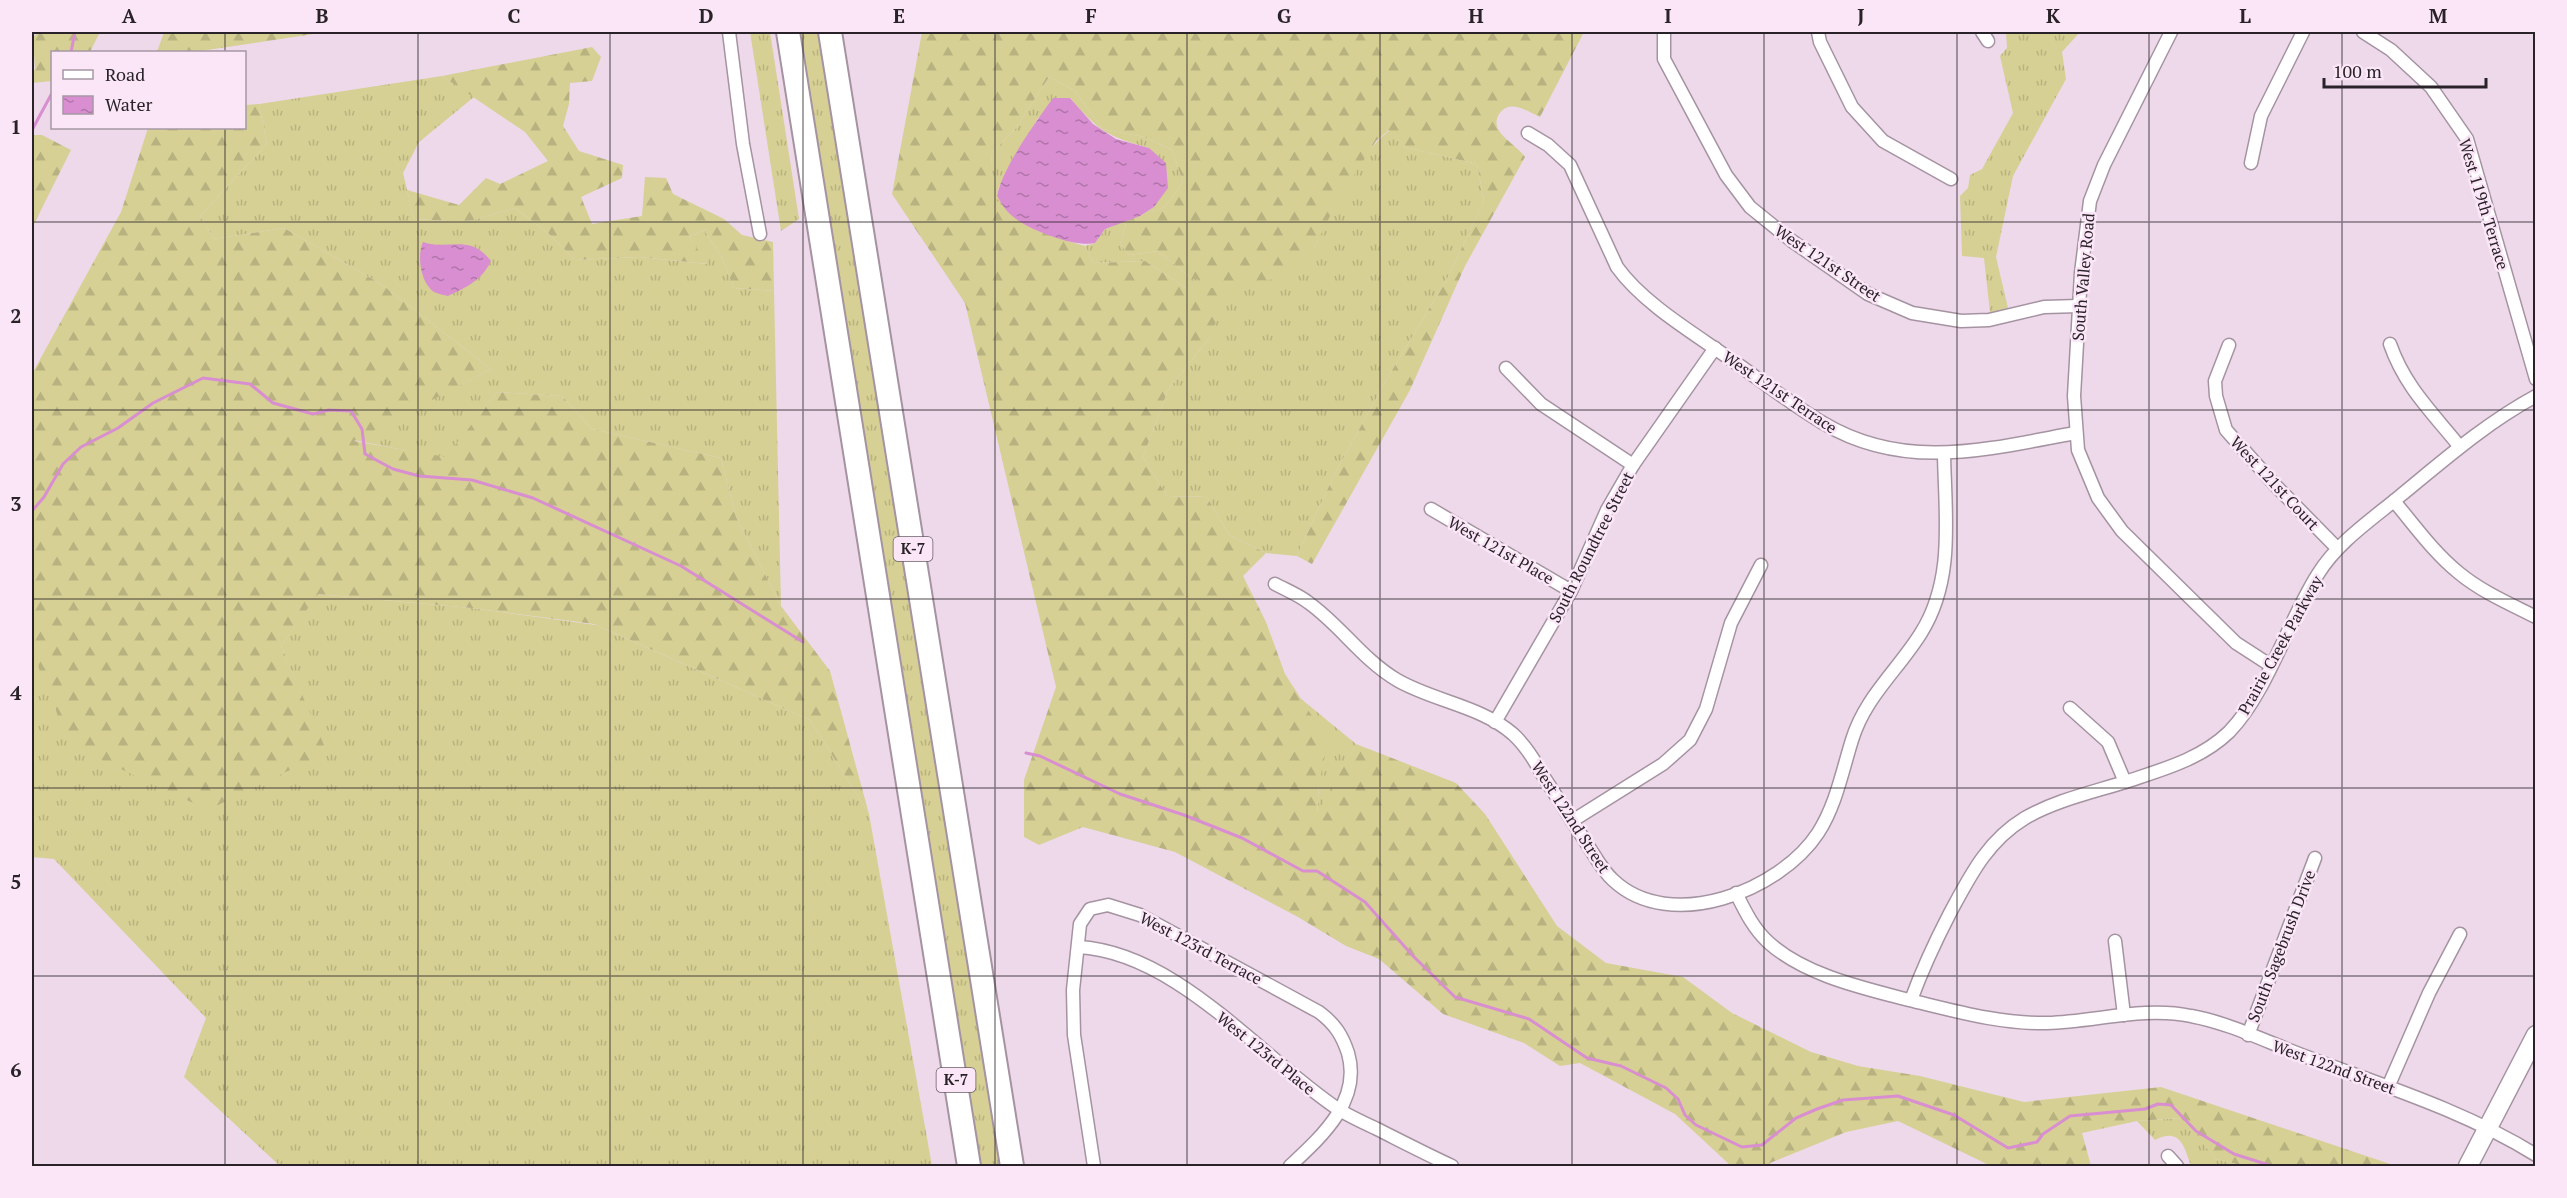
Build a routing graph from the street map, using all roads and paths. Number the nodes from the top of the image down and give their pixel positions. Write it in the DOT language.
graph roads {
  1 [pos="729,32"];
  2 [pos="788,32"];
  3 [pos="830,32"];
  4 [pos="1664,32"];
  5 [pos="1818,32"];
  6 [pos="2171,32"];
  7 [pos="2303,32"];
  8 [pos="2363,32"];
  9 [pos="1528,133"];
  10 [pos="2252,163"];
  11 [pos="1951,179"];
  12 [pos="760,234"];
  13 [pos="2079,306"];
  14 [pos="2390,344"];
  15 [pos="2229,345"];
  16 [pos="1715,348"];
  17 [pos="1506,368"];
  18 [pos="2535,379"];
  19 [pos="2535,396"];
  20 [pos="2075,433"];
  21 [pos="2460,447"];
  22 [pos="1944,454"];
  23 [pos="1633,465"];
  24 [pos="2394,501"];
  25 [pos="1431,508"];
  26 [pos="2337,548"];
  27 [pos="1761,565"];
  28 [pos="1275,584"];
  29 [pos="1571,591"];
  30 [pos="2535,617"];
  31 [pos="2270,665"];
  32 [pos="2070,708"];
  33 [pos="1495,722"];
  34 [pos="2125,782"];
  35 [pos="1572,821"];
  36 [pos="2314,858"];
  37 [pos="1736,893"];
  38 [pos="2460,934"];
  39 [pos="2115,941"];
  40 [pos="1078,947"];
  41 [pos="1911,1000"];
  42 [pos="2124,1015"];
  43 [pos="2248,1035"];
  44 [pos="2535,1035"];
  45 [pos="2388,1088"];
  46 [pos="1340,1110"];
  47 [pos="2487,1130"];
  48 [pos="2535,1155"];
  49 [pos="2168,1156"];
  50 [pos="969,1167"];
  51 [pos="1012,1167"];
  52 [pos="1094,1167"];
  53 [pos="1290,1167"];
  54 [pos="1452,1167"];
  55 [pos="2177,1167"];
  56 [pos="2468,1167"];
  1 -- 12 [label="street"];
  2 -- 50 [label="highway, K-7"];
  3 -- 51 [label="highway, K-7"];
  4 -- 13 [label="street, West 121st Street"];
  5 -- 11 [label="street"];
  6 -- 13 [label="street, South Valley Road"];
  7 -- 10 [label="street"];
  8 -- 18 [label="street, West 119th Terrace"];
  9 -- 16 [label="street, West 121st Terrace"];
  13 -- 20 [label="street, South Valley Road"];
  14 -- 21 [label="street"];
  15 -- 26 [label="street, West 121st Court"];
  16 -- 22 [label="street, West 121st Terrace"];
  16 -- 23 [label="street, South Roundtree Street"];
  17 -- 23 [label="street"];
  19 -- 21 [label="street, Prairie Creek Parkway"];
  20 -- 22 [label="street, West 121st Terrace"];
  20 -- 31 [label="street"];
  21 -- 24 [label="street, Prairie Creek Parkway"];
  22 -- 37 [label="street"];
  23 -- 29 [label="street, South Roundtree Street"];
  24 -- 26 [label="street, Prairie Creek Parkway"];
  24 -- 30 [label="street"];
  25 -- 29 [label="street, West 121st Place"];
  26 -- 31 [label="street, Prairie Creek Parkway"];
  27 -- 35 [label="street"];
  28 -- 33 [label="street, West 122nd Street"];
  29 -- 33 [label="street, South Roundtree Street"];
  31 -- 34 [label="street, Prairie Creek Parkway"];
  32 -- 34 [label="street"];
  33 -- 35 [label="street, West 122nd Street"];
  34 -- 41 [label="street, Prairie Creek Parkway"];
  35 -- 37 [label="street, West 122nd Street"];
  36 -- 43 [label="street, South Sagebrush Drive"];
  37 -- 41 [label="street, West 122nd Street"];
  38 -- 45 [label="street"];
  39 -- 42 [label="street"];
  40 -- 46 [label="street, West 123rd Place"];
  40 -- 46 [label="street, West 123rd Terrace"];
  40 -- 52 [label="street"];
  41 -- 42 [label="street, West 122nd Street"];
  42 -- 43 [label="street, West 122nd Street"];
  43 -- 45 [label="street, West 122nd Street"];
  44 -- 47 [label="street"];
  45 -- 47 [label="street, West 122nd Street"];
  46 -- 53 [label="street"];
  46 -- 54 [label="street, West 123rd Place"];
  47 -- 48 [label="street, West 122nd Street"];
  47 -- 56 [label="street"];
  49 -- 55 [label="street"];
}
